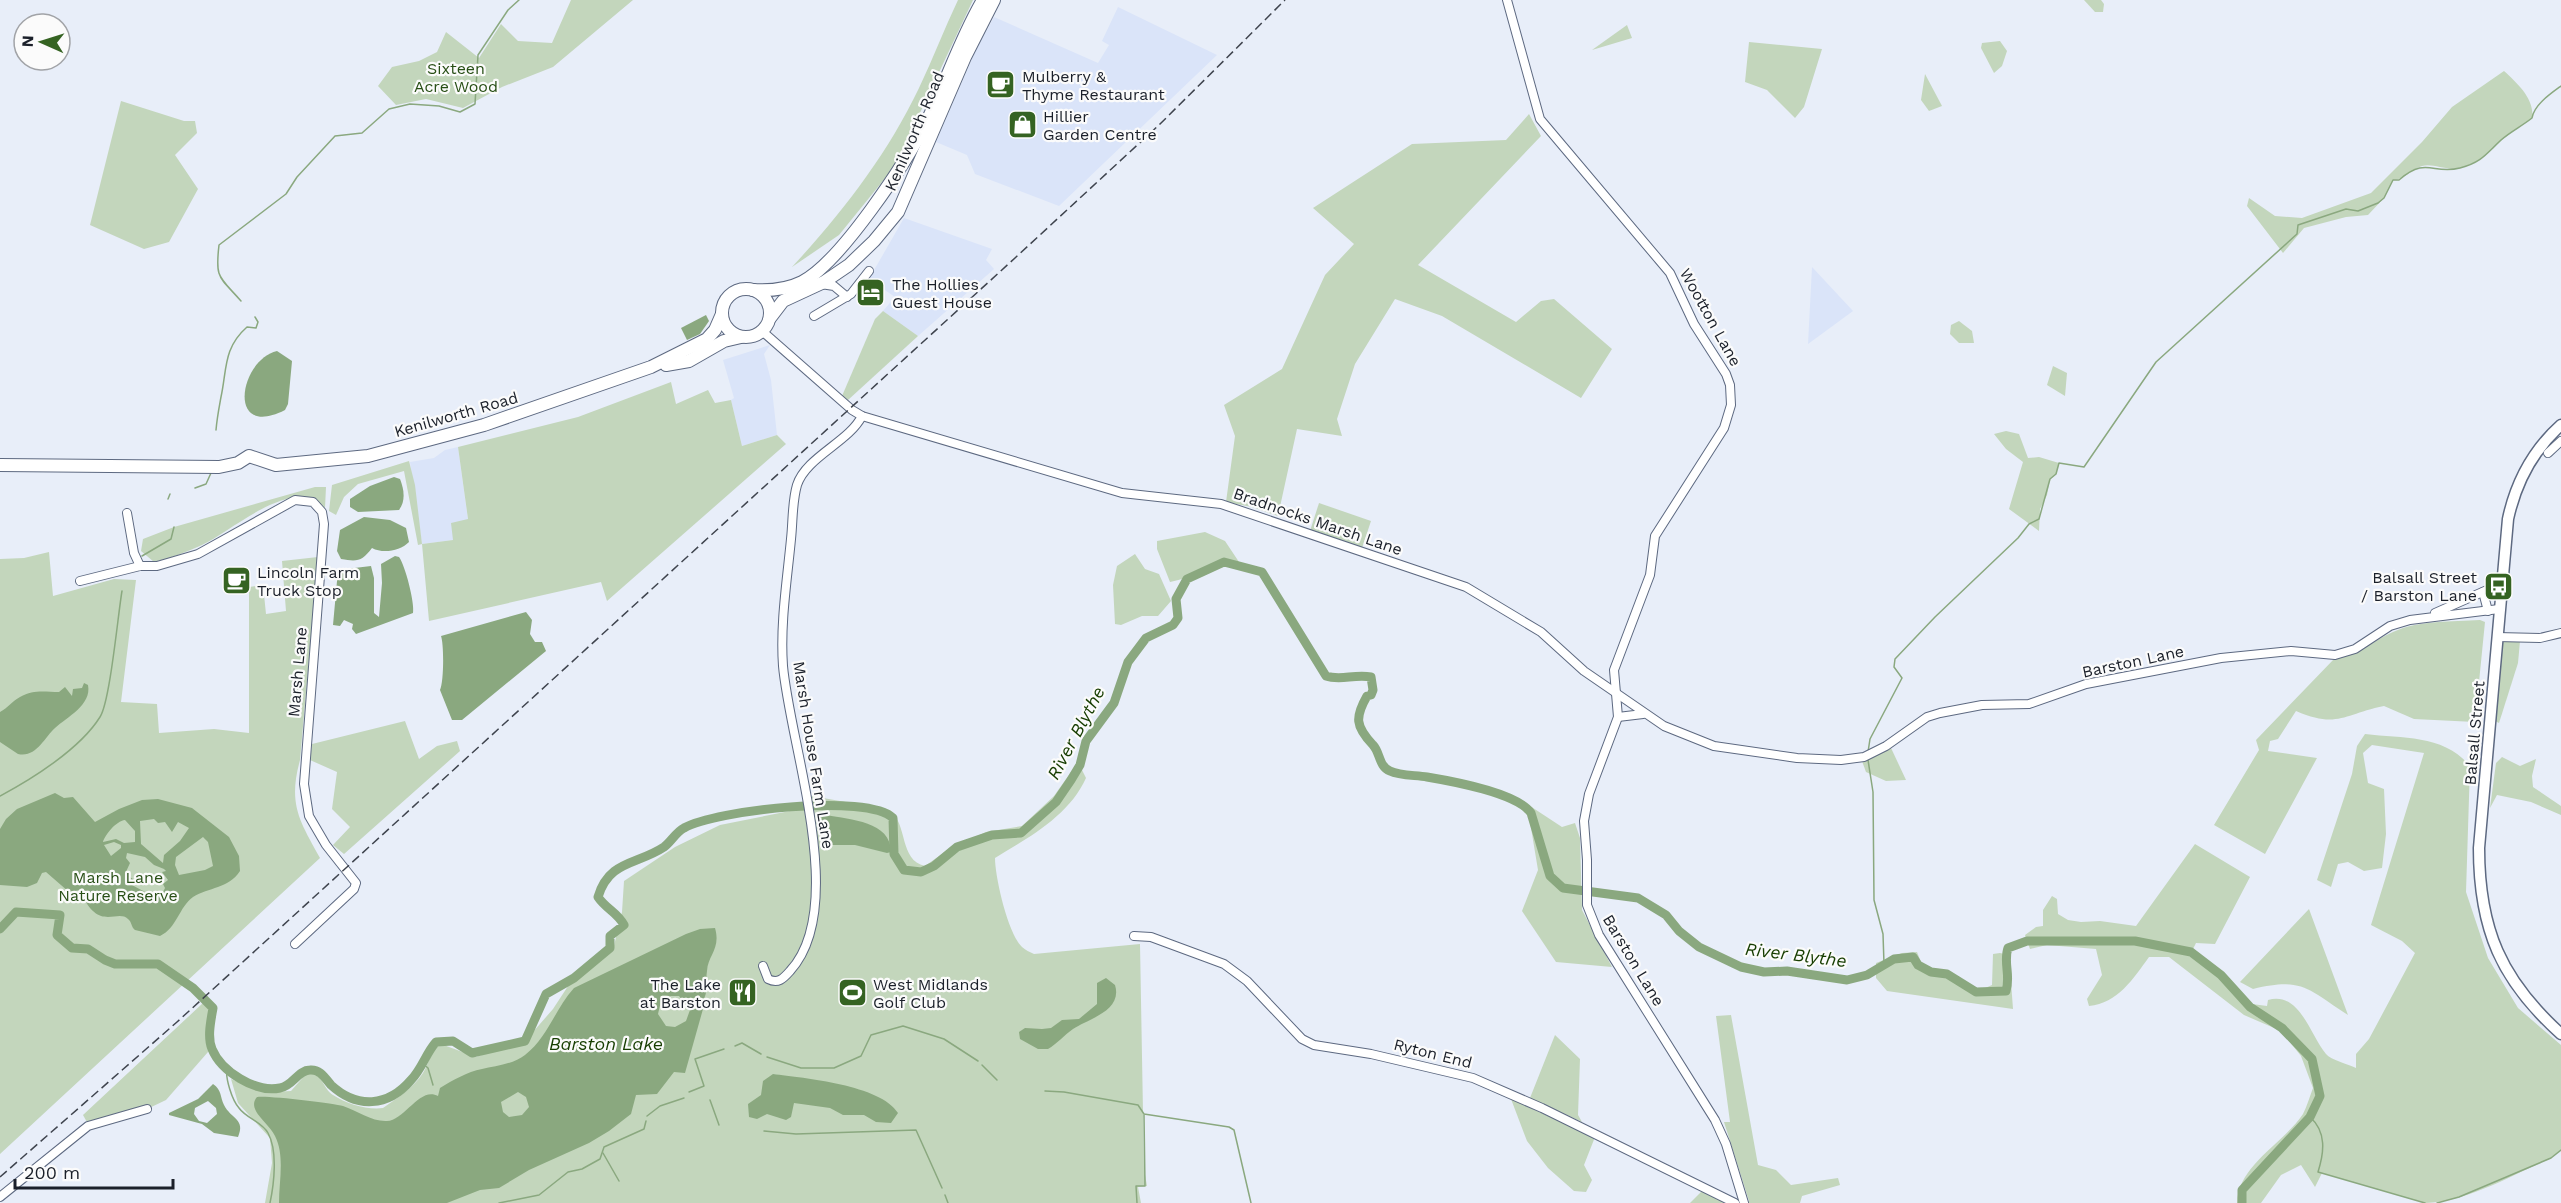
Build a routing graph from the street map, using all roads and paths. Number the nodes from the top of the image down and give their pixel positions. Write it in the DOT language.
graph roads {
  1 [pos="983,0"];
  2 [pos="994,0"];
  3 [pos="1507,0"];
  4 [pos="849,265"];
  5 [pos="869,271"];
  6 [pos="820,284"];
  7 [pos="753,290"];
  8 [pos="844,293"];
  9 [pos="722,314"];
  10 [pos="814,316"];
  11 [pos="770,318"];
  12 [pos="762,331"];
  13 [pos="741,337"];
  14 [pos="651,367"];
  15 [pos="862,416"];
  16 [pos="2561,425"];
  17 [pos="2561,441"];
  18 [pos="2548,453"];
  19 [pos="0,465"];
  20 [pos="127,513"];
  21 [pos="140,566"];
  22 [pos="80,581"];
  23 [pos="2493,610"];
  24 [pos="2426,617"];
  25 [pos="2561,633"];
  26 [pos="2497,637"];
  27 [pos="1614,670"];
  28 [pos="1601,684"];
  29 [pos="1617,693"];
  30 [pos="1643,714"];
  31 [pos="1618,717"];
  32 [pos="1134,936"];
  33 [pos="295,944"];
  34 [pos="763,966"];
  35 [pos="2561,1034"];
  36 [pos="147,1109"];
  37 [pos="0,1197"];
  38 [pos="1735,1203"];
  39 [pos="1744,1203"];
  1 -- 7 [label="highway, Kenilworth Road"];
  2 -- 4 [label="highway, Kenilworth Road"];
  3 -- 27 [label="street, Wootton Lane"];
  4 -- 6 [label="highway, Kenilworth Road"];
  4 -- 8 [label="street, Kenilworth Road"];
  5 -- 8 [label="street"];
  6 -- 8 [label="street"];
  6 -- 11 [label="highway, Kenilworth Road"];
  7 -- 9 [label="highway"];
  7 -- 11 [label="highway"];
  8 -- 10 [label="street"];
  9 -- 13 [label="highway"];
  9 -- 14 [label="highway, Kenilworth Road"];
  11 -- 12 [label="highway"];
  12 -- 13 [label="highway"];
  12 -- 15 [label="street, Bradnocks Marsh Lane"];
  13 -- 14 [label="highway, Kenilworth Road"];
  14 -- 19 [label="highway, Kenilworth Road"];
  15 -- 28 [label="street, Bradnocks Marsh Lane"];
  15 -- 34 [label="street, Marsh House Farm Lane"];
  16 -- 23 [label="main road, Balsall Street"];
  17 -- 18 [label="street"];
  20 -- 21 [label="street"];
  21 -- 22 [label="street"];
  21 -- 33 [label="street, Marsh Lane"];
  23 -- 24 [label="street, Barston Lane"];
  23 -- 24 [label="street"];
  23 -- 26 [label="main road, Balsall Street"];
  24 -- 30 [label="street, Barston Lane"];
  25 -- 26 [label="street"];
  26 -- 35 [label="main road, Balsall Street"];
  27 -- 28 [label="street, Wootton Lane"];
  27 -- 29 [label="street, Wootton Lane"];
  28 -- 29 [label="street, Bradnocks Marsh Lane"];
  29 -- 30 [label="street, Barston Lane"];
  29 -- 31 [label="street, Barston Lane"];
  30 -- 31 [label="street"];
  31 -- 39 [label="street, Barston Lane"];
  32 -- 38 [label="street, Ryton End"];
  36 -- 37 [label="street"];
}
